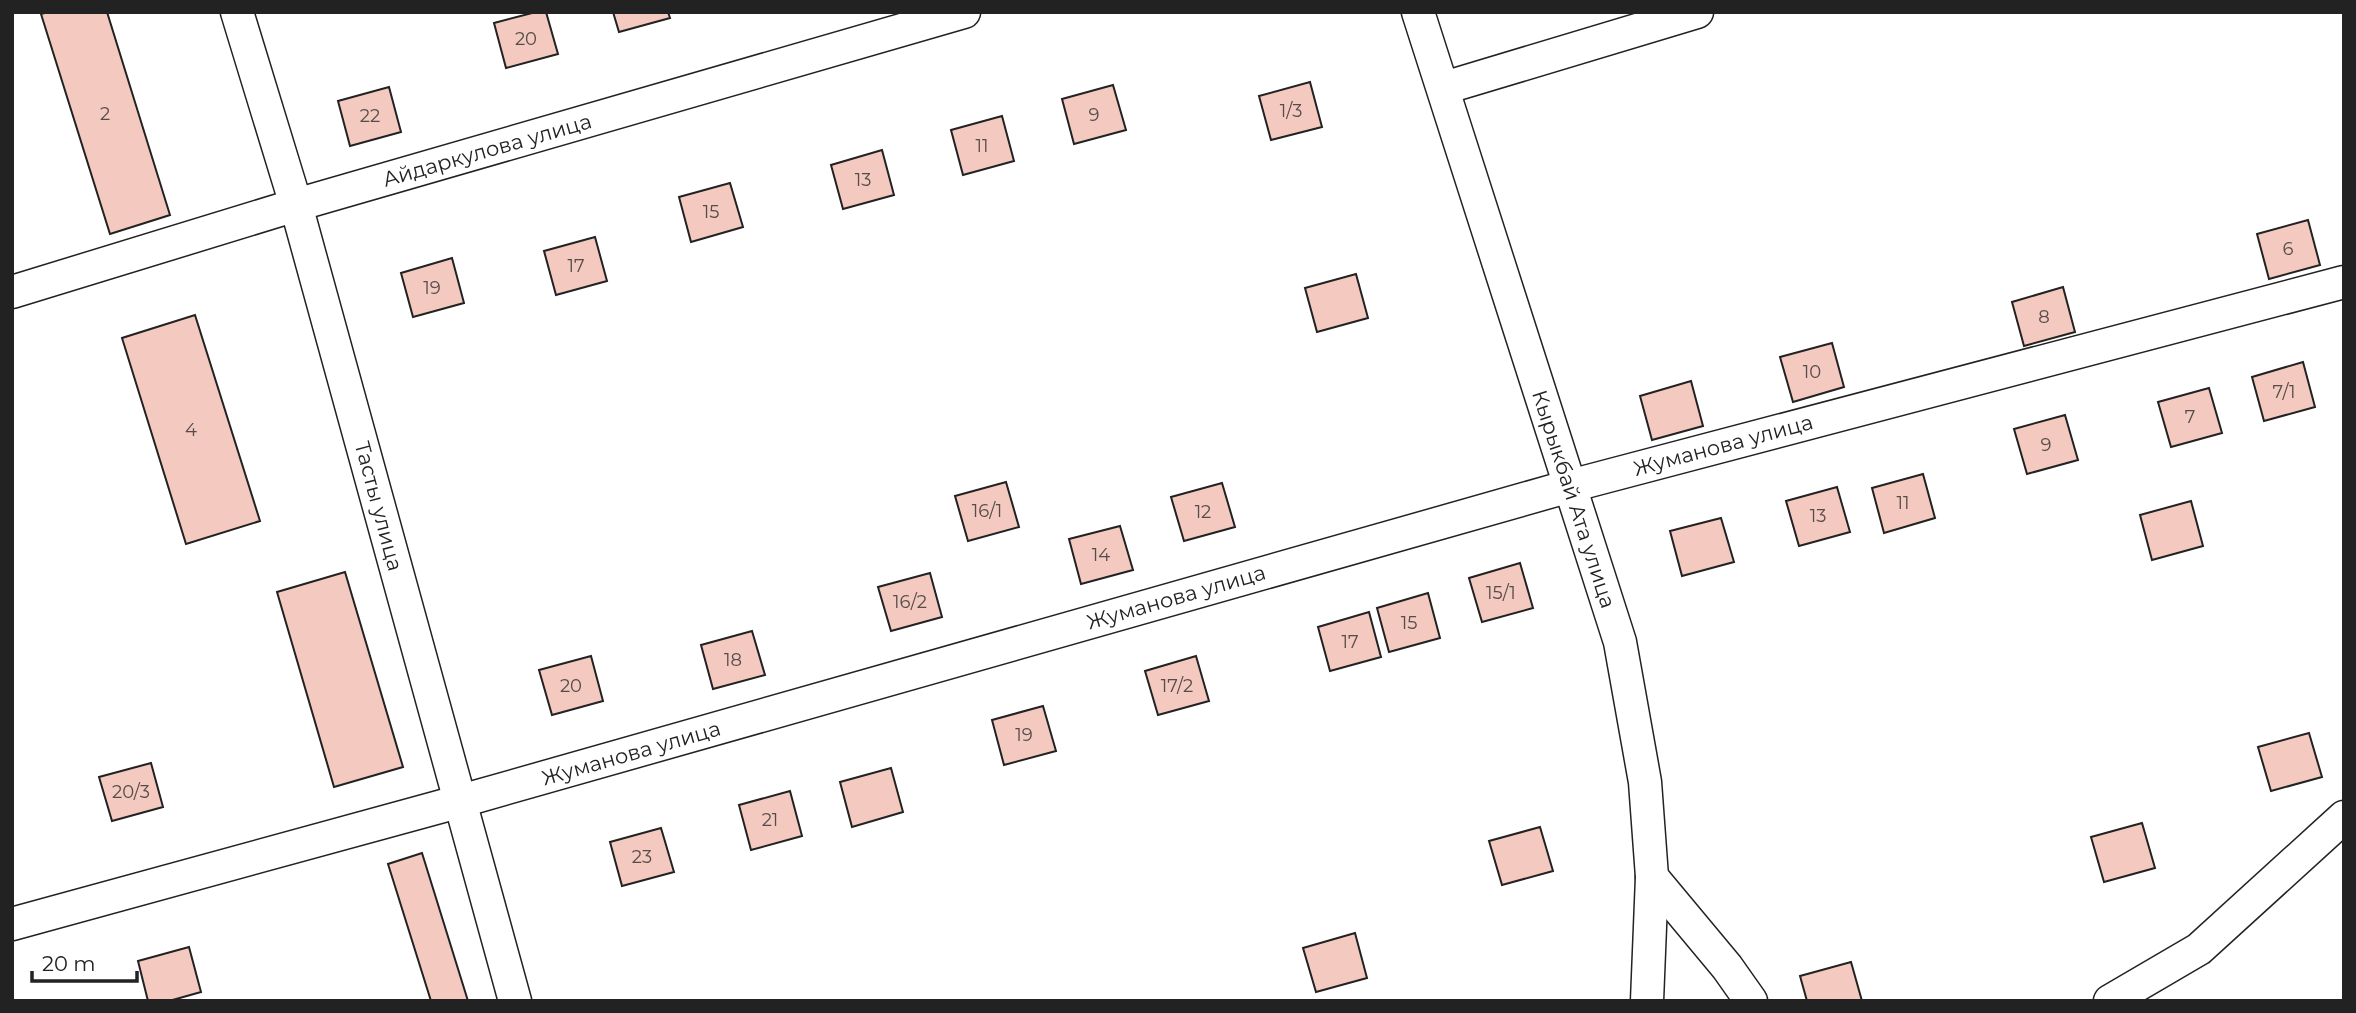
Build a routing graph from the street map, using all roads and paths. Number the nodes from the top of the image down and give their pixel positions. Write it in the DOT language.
graph roads {
  1 [pos="237,12"];
  2 [pos="964,12"];
  3 [pos="1418,12"];
  4 [pos="1697,12"];
  5 [pos="1444,89"];
  6 [pos="296,205"];
  7 [pos="2344,282"];
  8 [pos="12,292"];
  9 [pos="1570,485"];
  10 [pos="461,801"];
  11 [pos="2344,817"];
  12 [pos="1652,877"];
  13 [pos="12,924"];
  14 [pos="515,1001"];
  15 [pos="1647,1001"];
  16 [pos="1751,1001"];
  17 [pos="2110,1001"];
  1 -- 6 [label="street, Тасты улица"];
  2 -- 6 [label="street, Айдаркулова улица"];
  3 -- 5 [label="street, Кырыкбай Ата улица"];
  4 -- 5 [label="street"];
  5 -- 9 [label="street, Кырыкбай Ата улица"];
  6 -- 8 [label="street, Айдаркулова улица"];
  6 -- 10 [label="street, Тасты улица"];
  7 -- 9 [label="street, Жуманова улица"];
  9 -- 10 [label="street, Жуманова улица"];
  9 -- 12 [label="street, Кырыкбай Ата улица"];
  10 -- 13 [label="street, Жуманова улица"];
  10 -- 14 [label="street, Тасты улица"];
  11 -- 17 [label="street"];
  12 -- 15 [label="street, Кырыкбай Ата улица"];
  12 -- 16 [label="street"];
}
